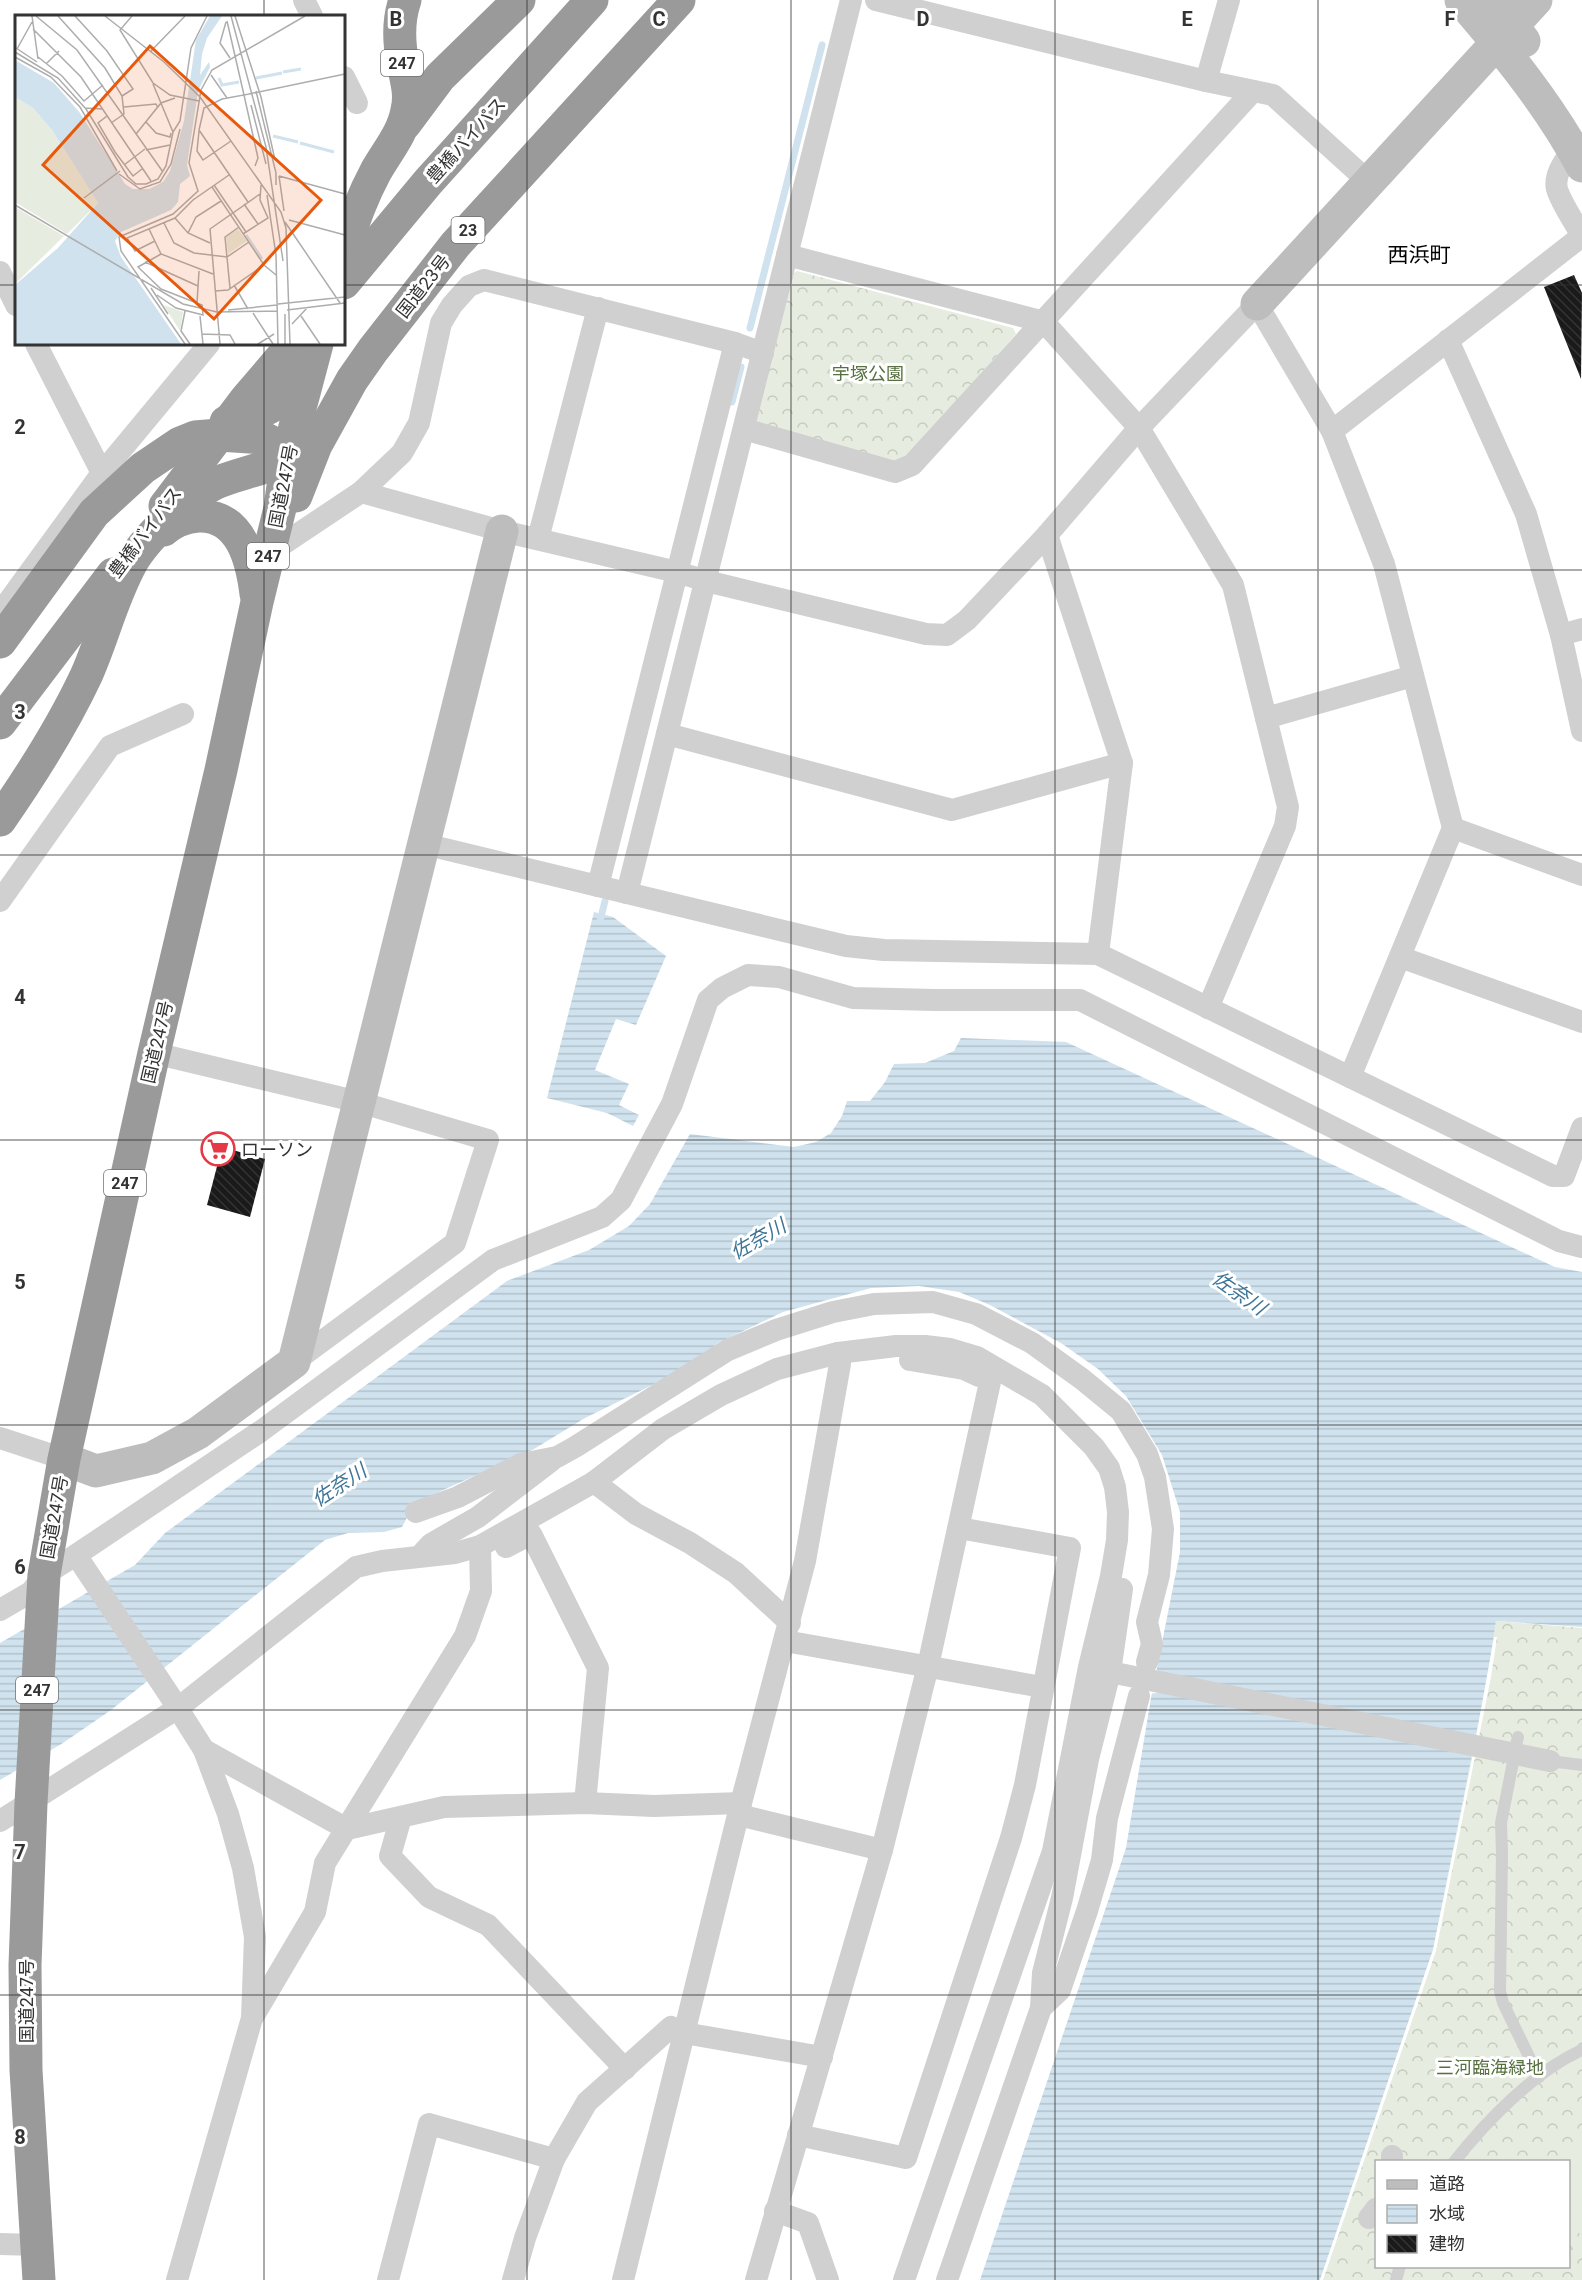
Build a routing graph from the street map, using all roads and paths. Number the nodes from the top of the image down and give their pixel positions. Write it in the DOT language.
graph roads {
  1 [pos="304,0"];
  2 [pos="405,0"];
  3 [pos="519,0"];
  4 [pos="576,0"];
  5 [pos="592,0"];
  6 [pos="679,0"];
  7 [pos="851,0"];
  8 [pos="876,0"];
  9 [pos="1229,0"];
  10 [pos="1461,0"];
  11 [pos="1492,0"];
  12 [pos="1536,0"];
  13 [pos="312,15"];
  14 [pos="1505,33"];
  15 [pos="345,79"];
  16 [pos="1206,81"];
  17 [pos="1253,91"];
  18 [pos="357,103"];
  19 [pos="404,125"];
  20 [pos="1580,147"];
  21 [pos="1370,183"];
  22 [pos="1582,236"];
  23 [pos="455,245"];
  24 [pos="345,248"];
  25 [pos="787,255"];
  26 [pos="345,263"];
  27 [pos="0,272"];
  28 [pos="345,282"];
  29 [pos="15,303"];
  30 [pos="1257,304"];
  31 [pos="598,308"];
  32 [pos="1044,322"];
  33 [pos="1448,340"];
  34 [pos="735,343"];
  35 [pos="37,345"];
  36 [pos="208,345"];
  37 [pos="276,345"];
  38 [pos="308,347"];
  39 [pos="763,352"];
  40 [pos="1139,428"];
  41 [pos="744,429"];
  42 [pos="1332,431"];
  43 [pos="195,437"];
  44 [pos="287,457"];
  45 [pos="102,473"];
  46 [pos="297,489"];
  47 [pos="361,492"];
  48 [pos="502,531"];
  49 [pos="1047,535"];
  50 [pos="538,539"];
  51 [pos="283,544"];
  52 [pos="140,552"];
  53 [pos="677,572"];
  54 [pos="706,581"];
  55 [pos="257,602"];
  56 [pos="0,613"];
  57 [pos="1571,632"];
  58 [pos="0,642"];
  59 [pos="1413,676"];
  60 [pos="0,699"];
  61 [pos="183,714"];
  62 [pos="1266,718"];
  63 [pos="0,723"];
  64 [pos="1582,731"];
  65 [pos="667,734"];
  66 [pos="1122,763"];
  67 [pos="221,770"];
  68 [pos="0,820"];
  69 [pos="1454,828"];
  70 [pos="424,844"];
  71 [pos="1582,875"];
  72 [pos="598,886"];
  73 [pos="627,893"];
  74 [pos="0,901"];
  75 [pos="1098,954"];
  76 [pos="1400,957"];
  77 [pos="1208,1008"];
  78 [pos="1582,1022"];
  79 [pos="154,1053"];
  80 [pos="1350,1077"];
  81 [pos="359,1102"];
  82 [pos="1582,1128"];
  83 [pos="1582,1247"];
  84 [pos="839,1359"];
  85 [pos="294,1362"];
  86 [pos="990,1382"];
  87 [pos="0,1438"];
  88 [pos="557,1457"];
  89 [pos="64,1459"];
  90 [pos="594,1482"];
  91 [pos="416,1512"];
  92 [pos="959,1528"];
  93 [pos="1117,1540"];
  94 [pos="480,1551"];
  95 [pos="420,1556"];
  96 [pos="79,1561"];
  97 [pos="43,1586"];
  98 [pos="0,1610"];
  99 [pos="788,1632"];
  100 [pos="928,1666"];
  101 [pos="1099,1670"];
  102 [pos="1140,1678"];
  103 [pos="1042,1688"];
  104 [pos="174,1702"];
  105 [pos="204,1750"];
  106 [pos="1513,1761"];
  107 [pos="1550,1761"];
  108 [pos="1582,1765"];
  109 [pos="31,1793"];
  110 [pos="585,1803"];
  111 [pos="740,1809"];
  112 [pos="401,1817"];
  113 [pos="0,1821"];
  114 [pos="347,1829"];
  115 [pos="882,1850"];
  116 [pos="1041,2007"];
  117 [pos="252,2018"];
  118 [pos="684,2033"];
  119 [pos="1582,2050"];
  120 [pos="822,2057"];
  121 [pos="625,2069"];
  122 [pos="1539,2076"];
  123 [pos="798,2135"];
  124 [pos="554,2159"];
  125 [pos="1456,2160"];
  126 [pos="776,2211"];
  127 [pos="0,2244"];
  128 [pos="36,2245"];
  129 [pos="39,2280"];
  130 [pos="177,2280"];
  131 [pos="388,2280"];
  132 [pos="513,2280"];
  133 [pos="623,2280"];
  134 [pos="756,2280"];
  135 [pos="828,2280"];
  136 [pos="904,2280"];
  137 [pos="947,2280"];
  1 -- 13 [label="street"];
  2 -- 19 [label="highway, 247"];
  3 -- 19 [label="highway"];
  4 -- 26 [label="highway, 豊橋バイパス"];
  5 -- 28 [label="highway, 豊橋バイパス"];
  6 -- 23 [label="highway, 国道23号 / 23"];
  7 -- 25 [label="street"];
  8 -- 16 [label="street"];
  9 -- 16 [label="street"];
  10 -- 14 [label="street"];
  11 -- 14 [label="street"];
  12 -- 14 [label="street"];
  14 -- 20 [label="street"];
  14 -- 21 [label="street"];
  15 -- 18 [label="street"];
  16 -- 17 [label="street"];
  17 -- 21 [label="street"];
  17 -- 32 [label="street"];
  19 -- 24 [label="highway, 247"];
  20 -- 22 [label="street"];
  21 -- 30 [label="street"];
  22 -- 33 [label="street"];
  23 -- 44 [label="highway"];
  23 -- 46 [label="highway, 国道23号 / 23"];
  25 -- 32 [label="street"];
  25 -- 39 [label="street"];
  27 -- 29 [label="street"];
  30 -- 40 [label="street"];
  30 -- 42 [label="street"];
  31 -- 34 [label="street"];
  31 -- 47 [label="street"];
  31 -- 50 [label="street"];
  32 -- 40 [label="street"];
  32 -- 41 [label="street"];
  33 -- 42 [label="street"];
  33 -- 57 [label="street"];
  34 -- 39 [label="street"];
  34 -- 53 [label="street"];
  35 -- 45 [label="street"];
  36 -- 45 [label="street"];
  37 -- 60 [label="highway, 豊橋バイパス"];
  38 -- 43 [label="highway"];
  38 -- 44 [label="highway, 国道247号 / 247"];
  38 -- 63 [label="highway, 豊橋バイパス"];
  39 -- 41 [label="street"];
  40 -- 49 [label="street"];
  40 -- 62 [label="street"];
  41 -- 54 [label="street"];
  42 -- 59 [label="street"];
  43 -- 44 [label="highway"];
  43 -- 58 [label="highway"];
  44 -- 46 [label="highway"];
  44 -- 52 [label="highway"];
  44 -- 55 [label="highway, 国道247号 / 247"];
  45 -- 56 [label="street"];
  46 -- 51 [label="highway, 国道247号 / 247"];
  47 -- 48 [label="street"];
  47 -- 51 [label="street"];
  48 -- 50 [label="street"];
  48 -- 70 [label="street"];
  49 -- 54 [label="street"];
  49 -- 66 [label="street"];
  50 -- 53 [label="street"];
  51 -- 67 [label="highway, 国道247号 / 247"];
  52 -- 55 [label="highway"];
  52 -- 68 [label="highway"];
  53 -- 54 [label="street"];
  53 -- 72 [label="street"];
  54 -- 65 [label="street"];
  55 -- 67 [label="highway, 国道247号 / 247"];
  57 -- 64 [label="street"];
  59 -- 62 [label="street"];
  59 -- 69 [label="street"];
  61 -- 74 [label="street"];
  62 -- 77 [label="street"];
  65 -- 66 [label="street"];
  65 -- 73 [label="street"];
  66 -- 75 [label="street"];
  67 -- 79 [label="highway, 国道247号 / 247"];
  69 -- 71 [label="street"];
  69 -- 76 [label="street"];
  70 -- 72 [label="street"];
  70 -- 81 [label="street"];
  72 -- 73 [label="street"];
  73 -- 75 [label="street"];
  75 -- 77 [label="street"];
  76 -- 78 [label="street"];
  76 -- 80 [label="street"];
  77 -- 80 [label="street"];
  79 -- 81 [label="street"];
  79 -- 89 [label="highway, 国道247号 / 247"];
  80 -- 82 [label="street"];
  81 -- 85 [label="street"];
  81 -- 85 [label="street"];
  83 -- 96 [label="street"];
  84 -- 86 [label="street"];
  84 -- 90 [label="street"];
  84 -- 93 [label="street"];
  84 -- 99 [label="street"];
  85 -- 89 [label="street"];
  86 -- 92 [label="street"];
  86 -- 93 [label="street"];
  87 -- 89 [label="street"];
  88 -- 91 [label="street"];
  88 -- 95 [label="street"];
  88 -- 102 [label="street"];
  89 -- 97 [label="highway, 国道247号 / 247"];
  90 -- 94 [label="street"];
  90 -- 99 [label="street"];
  92 -- 100 [label="street"];
  92 -- 103 [label="street"];
  93 -- 101 [label="street"];
  94 -- 95 [label="street"];
  94 -- 110 [label="street"];
  94 -- 114 [label="street"];
  95 -- 104 [label="street"];
  96 -- 97 [label="street"];
  96 -- 104 [label="street"];
  97 -- 98 [label="street"];
  97 -- 109 [label="highway, 国道247号 / 247"];
  99 -- 100 [label="street"];
  99 -- 111 [label="street"];
  100 -- 103 [label="street"];
  100 -- 115 [label="street"];
  101 -- 102 [label="street"];
  101 -- 116 [label="street"];
  101 -- 136 [label="street"];
  102 -- 107 [label="street"];
  102 -- 116 [label="street"];
  103 -- 123 [label="street"];
  104 -- 105 [label="street"];
  104 -- 109 [label="street"];
  105 -- 114 [label="street"];
  105 -- 117 [label="street"];
  106 -- 122 [label="lane"];
  107 -- 108 [label="lane"];
  109 -- 113 [label="street"];
  109 -- 128 [label="highway, 国道247号 / 247"];
  110 -- 111 [label="street"];
  110 -- 112 [label="street"];
  111 -- 115 [label="street"];
  111 -- 118 [label="street"];
  112 -- 114 [label="street"];
  112 -- 121 [label="street"];
  114 -- 117 [label="street"];
  115 -- 120 [label="street"];
  116 -- 137 [label="street"];
  117 -- 130 [label="street"];
  118 -- 120 [label="street"];
  118 -- 121 [label="street"];
  118 -- 133 [label="street"];
  119 -- 122 [label="lane"];
  120 -- 123 [label="street"];
  121 -- 124 [label="street"];
  122 -- 125 [label="lane"];
  123 -- 126 [label="street"];
  124 -- 131 [label="street"];
  124 -- 132 [label="street"];
  126 -- 134 [label="street"];
  126 -- 135 [label="street"];
  127 -- 128 [label="street"];
  128 -- 129 [label="highway, 国道247号 / 247"];
}
